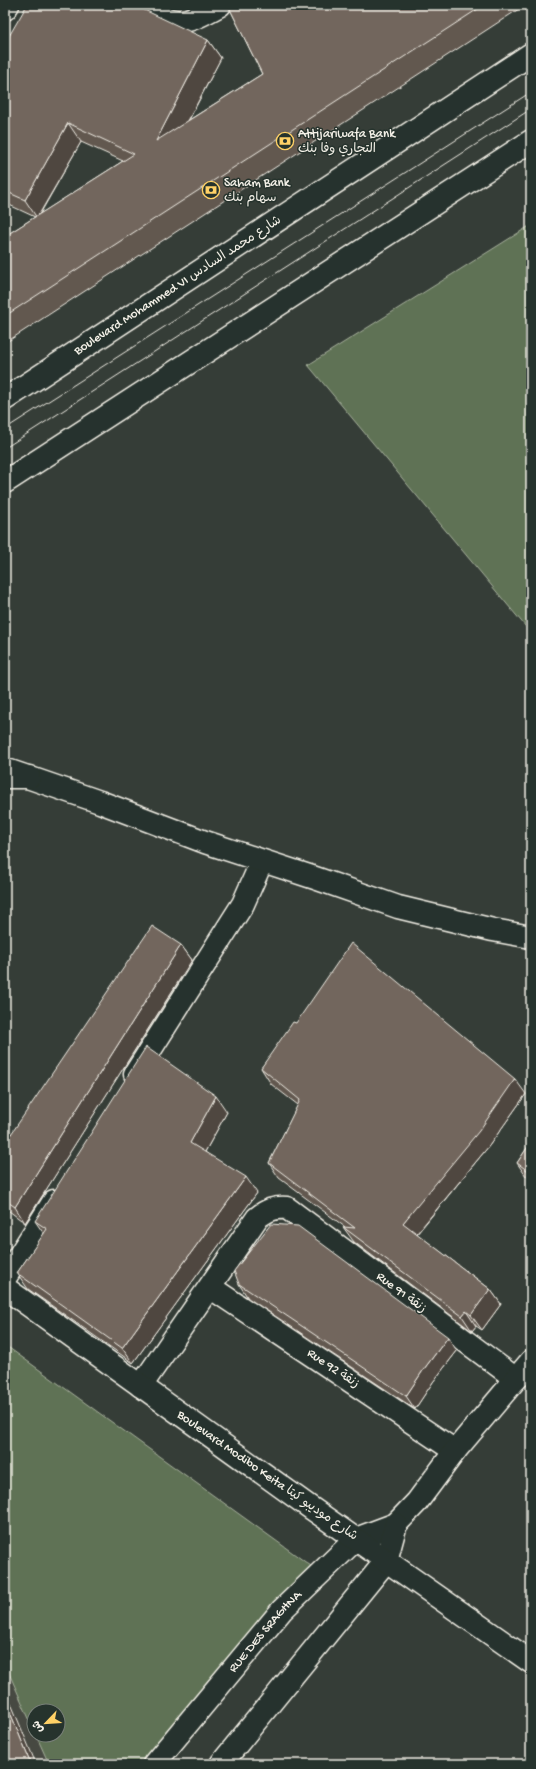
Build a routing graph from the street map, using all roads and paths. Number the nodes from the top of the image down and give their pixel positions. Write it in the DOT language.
graph roads {
  1 [pos="8,5"];
  2 [pos="137,5"];
  3 [pos="193,5"];
  4 [pos="220,5"];
  5 [pos="5,9"];
  6 [pos="180,22"];
  7 [pos="531,54"];
  8 [pos="531,141"];
  9 [pos="5,399"];
  10 [pos="5,482"];
  11 [pos="5,769"];
  12 [pos="5,777"];
  13 [pos="29,777"];
  14 [pos="262,861"];
  15 [pos="531,936"];
  16 [pos="124,1091"];
  17 [pos="65,1184"];
  18 [pos="5,1278"];
  19 [pos="210,1287"];
  20 [pos="5,1288"];
  21 [pos="531,1361"];
  22 [pos="516,1379"];
  23 [pos="141,1386"];
  24 [pos="456,1451"];
  25 [pos="396,1524"];
  26 [pos="356,1539"];
  27 [pos="386,1561"];
  28 [pos="531,1662"];
  29 [pos="154,1764"];
  30 [pos="221,1764"];
  1 -- 5 [label="street"];
  2 -- 6 [label="street"];
  3 -- 6 [label="street"];
  4 -- 6 [label="street"];
  7 -- 9 [label="street, Boulevard Mohammed VI شارع محمد السادس"];
  8 -- 10 [label="street"];
  11 -- 13 [label="street"];
  12 -- 13 [label="street"];
  13 -- 14 [label="street"];
  14 -- 15 [label="street"];
  14 -- 16 [label="street"];
  17 -- 18 [label="street"];
  19 -- 22 [label="street, Rue 91 زنقة"];
  19 -- 23 [label="street"];
  19 -- 24 [label="street, Rue 92 زنقة"];
  20 -- 23 [label="street, Boulevard Modibo Keita شارع موديبو كيتا"];
  21 -- 22 [label="street, RUE DES SRAGHNA"];
  22 -- 24 [label="street, RUE DES SRAGHNA"];
  23 -- 26 [label="street, Boulevard Modibo Keita شارع موديبو كيتا"];
  24 -- 25 [label="street, RUE DES SRAGHNA"];
  25 -- 26 [label="street, RUE DES SRAGHNA"];
  25 -- 27 [label="street, RUE DES SRAGHNA"];
  26 -- 27 [label="street, Boulevard Modibo Keita شارع موديبو كيتا"];
  26 -- 29 [label="street, RUE DES SRAGHNA"];
  27 -- 28 [label="street, Boulevard Modibo Keita شارع موديبو كيتا"];
  27 -- 30 [label="street, RUE DES SRAGHNA"];
}
